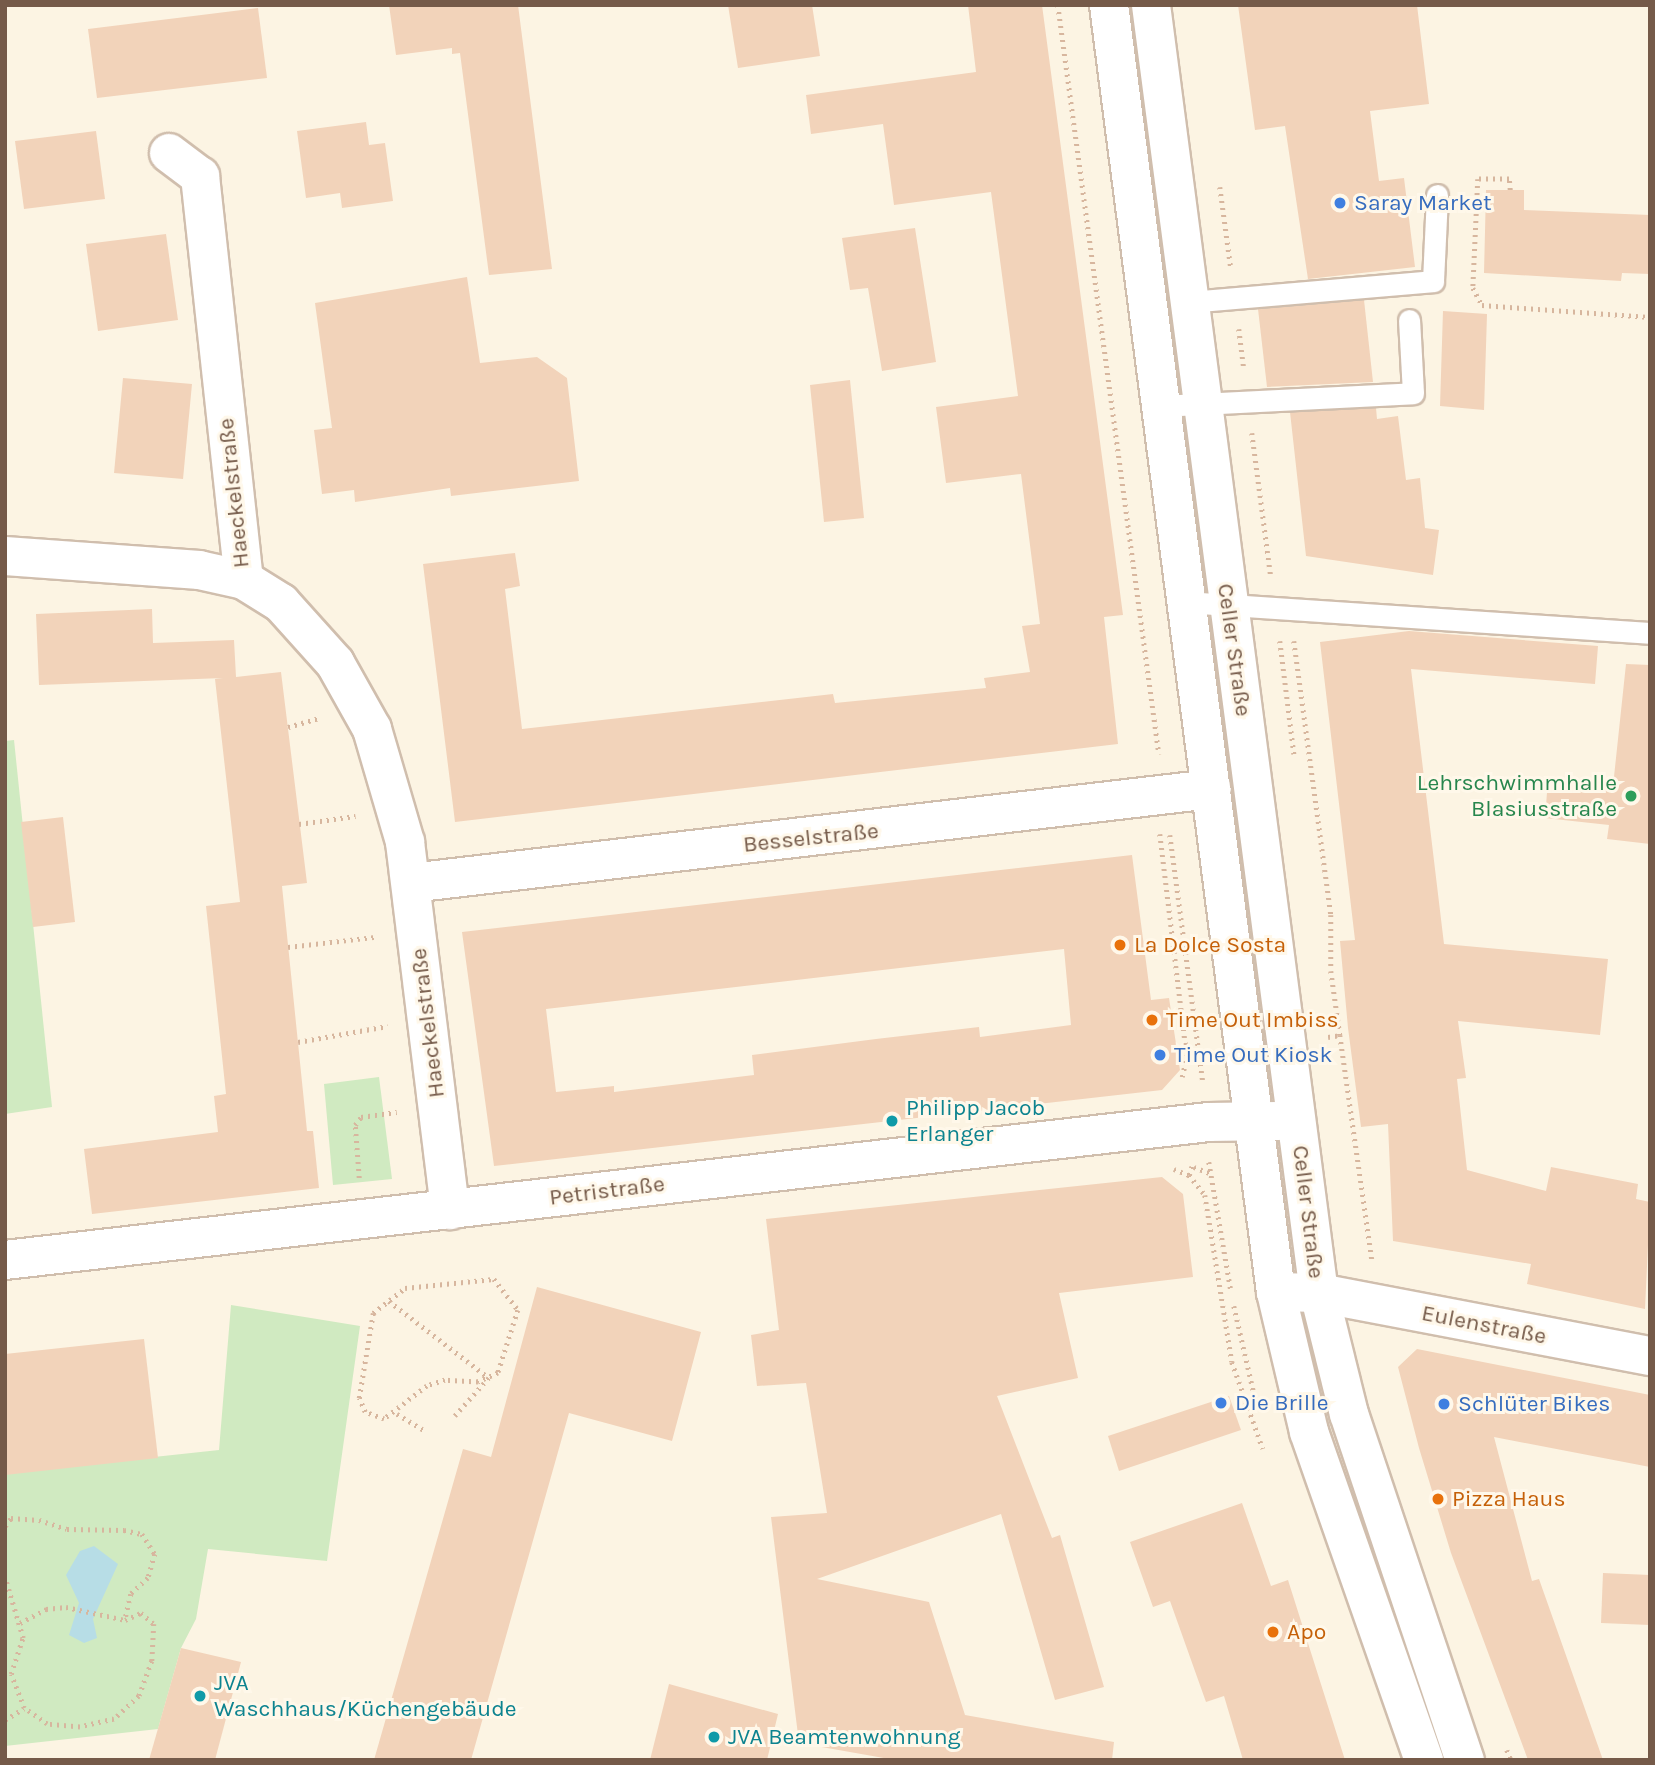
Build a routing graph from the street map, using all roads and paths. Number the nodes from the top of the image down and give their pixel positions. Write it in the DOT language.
graph roads {
  1 [pos="1058,5"];
  2 [pos="1109,5"];
  3 [pos="1151,5"];
  4 [pos="169,153"];
  5 [pos="1510,190"];
  6 [pos="1437,195"];
  7 [pos="1189,302"];
  8 [pos="1650,317"];
  9 [pos="1409,320"];
  10 [pos="1202,404"];
  11 [pos="1160,406"];
  12 [pos="5,556"];
  13 [pos="244,580"];
  14 [pos="1184,602"];
  15 [pos="1227,604"];
  16 [pos="1290,609"];
  17 [pos="1650,633"];
  18 [pos="326,714"];
  19 [pos="288,726"];
  20 [pos="1211,789"];
  21 [pos="1162,813"];
  22 [pos="366,815"];
  23 [pos="299,824"];
  24 [pos="411,883"];
  25 [pos="386,937"];
  26 [pos="288,947"];
  27 [pos="396,1025"];
  28 [pos="1340,1035"];
  29 [pos="1328,1037"];
  30 [pos="298,1042"];
  31 [pos="1199,1053"];
  32 [pos="1187,1056"];
  33 [pos="1202,1074"];
  34 [pos="1182,1077"];
  35 [pos="407,1110"];
  36 [pos="1253,1120"];
  37 [pos="1208,1122"];
  38 [pos="1297,1122"];
  39 [pos="1192,1166"];
  40 [pos="1260,1172"];
  41 [pos="1210,1173"];
  42 [pos="1189,1175"];
  43 [pos="360,1189"];
  44 [pos="450,1210"];
  45 [pos="5,1260"];
  46 [pos="1374,1271"];
  47 [pos="1276,1293"];
  48 [pos="1318,1293"];
  49 [pos="388,1301"];
  50 [pos="1650,1356"];
  51 [pos="489,1378"];
  52 [pos="397,1414"];
  53 [pos="455,1416"];
  54 [pos="424,1430"];
  55 [pos="1263,1449"];
  56 [pos="5,1526"];
  57 [pos="5,1578"];
  58 [pos="125,1620"];
  59 [pos="20,1623"];
  60 [pos="23,1708"];
  61 [pos="5,1720"];
  62 [pos="1424,1760"];
  63 [pos="1465,1760"];
  1 -- 21 [label="path"];
  2 -- 11 [label="main road, Celler Straße"];
  3 -- 7 [label="main road, Celler Straße"];
  4 -- 13 [label="main road, Haeckelstraße"];
  5 -- 8 [label="path"];
  6 -- 7 [label="lane"];
  7 -- 10 [label="main road, Celler Straße"];
  9 -- 10 [label="lane"];
  10 -- 11 [label="lane"];
  10 -- 15 [label="main road, Celler Straße"];
  11 -- 14 [label="main road, Celler Straße"];
  12 -- 13 [label="main road"];
  13 -- 24 [label="main road, Haeckelstraße"];
  14 -- 15 [label="lane"];
  14 -- 20 [label="main road, Celler Straße"];
  15 -- 16 [label="lane"];
  15 -- 38 [label="main road, Celler Straße"];
  16 -- 17 [label="lane"];
  16 -- 28 [label="path"];
  18 -- 19 [label="path"];
  20 -- 21 [label="main road, Besselstraße"];
  20 -- 36 [label="main road, Celler Straße"];
  21 -- 24 [label="main road, Besselstraße"];
  21 -- 31 [label="path"];
  21 -- 32 [label="path"];
  22 -- 23 [label="path"];
  24 -- 44 [label="main road, Haeckelstraße"];
  25 -- 26 [label="path"];
  27 -- 30 [label="path"];
  28 -- 29 [label="path"];
  28 -- 46 [label="path"];
  31 -- 32 [label="path"];
  31 -- 33 [label="path"];
  32 -- 34 [label="path"];
  35 -- 43 [label="path"];
  36 -- 37 [label="main road, Petristraße"];
  36 -- 38 [label="main road, Petristraße"];
  36 -- 40 [label="main road, Celler Straße"];
  37 -- 40 [label="main road"];
  37 -- 44 [label="main road, Petristraße"];
  38 -- 48 [label="main road, Celler Straße"];
  39 -- 41 [label="path"];
  40 -- 47 [label="main road, Celler Straße"];
  42 -- 55 [label="path"];
  44 -- 45 [label="main road, Petristraße"];
  47 -- 48 [label="main road, Celler Straße"];
  47 -- 62 [label="main road, Celler Straße"];
  48 -- 50 [label="main road, Eulenstraße"];
  48 -- 63 [label="main road, Celler Straße"];
  49 -- 51 [label="path"];
  49 -- 51 [label="path"];
  49 -- 52 [label="path"];
  51 -- 52 [label="path"];
  51 -- 53 [label="path"];
  52 -- 54 [label="path"];
  56 -- 58 [label="path"];
  57 -- 59 [label="path"];
  58 -- 59 [label="path"];
  58 -- 60 [label="path"];
  59 -- 60 [label="path"];
  60 -- 61 [label="path"];
}
